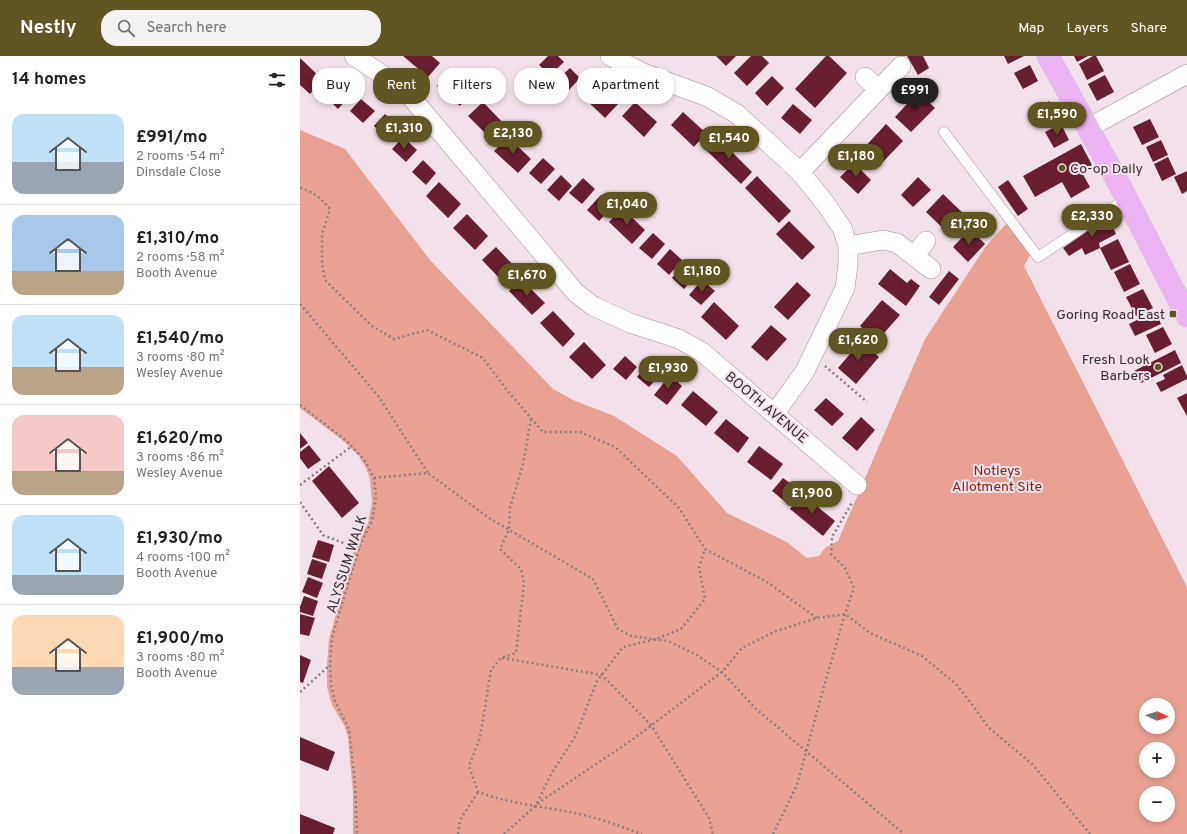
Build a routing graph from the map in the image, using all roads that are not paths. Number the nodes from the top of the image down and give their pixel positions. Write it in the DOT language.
graph roads {
  1 [pos="354,56"];
  2 [pos="610,56"];
  3 [pos="1048,56"];
  4 [pos="901,66"];
  5 [pos="1187,74"];
  6 [pos="1088,128"];
  7 [pos="944,132"];
  8 [pos="800,172"];
  9 [pos="1126,199"];
  10 [pos="926,241"];
  11 [pos="848,246"];
  12 [pos="914,256"];
  13 [pos="931,269"];
  14 [pos="1187,316"];
  15 [pos="774,413"];
  16 [pos="856,492"];
  1 -- 15 [label="street, BOOTH AVENUE"];
  2 -- 8 [label="street"];
  3 -- 6 [label="main road"];
  4 -- 8 [label="street"];
  5 -- 6 [label="street"];
  6 -- 9 [label="main road"];
  7 -- 9 [label="lane"];
  8 -- 11 [label="street"];
  9 -- 14 [label="main road"];
  10 -- 12 [label="street"];
  11 -- 12 [label="street"];
  11 -- 15 [label="street"];
  12 -- 13 [label="street"];
  15 -- 16 [label="street, BOOTH AVENUE"];
}
